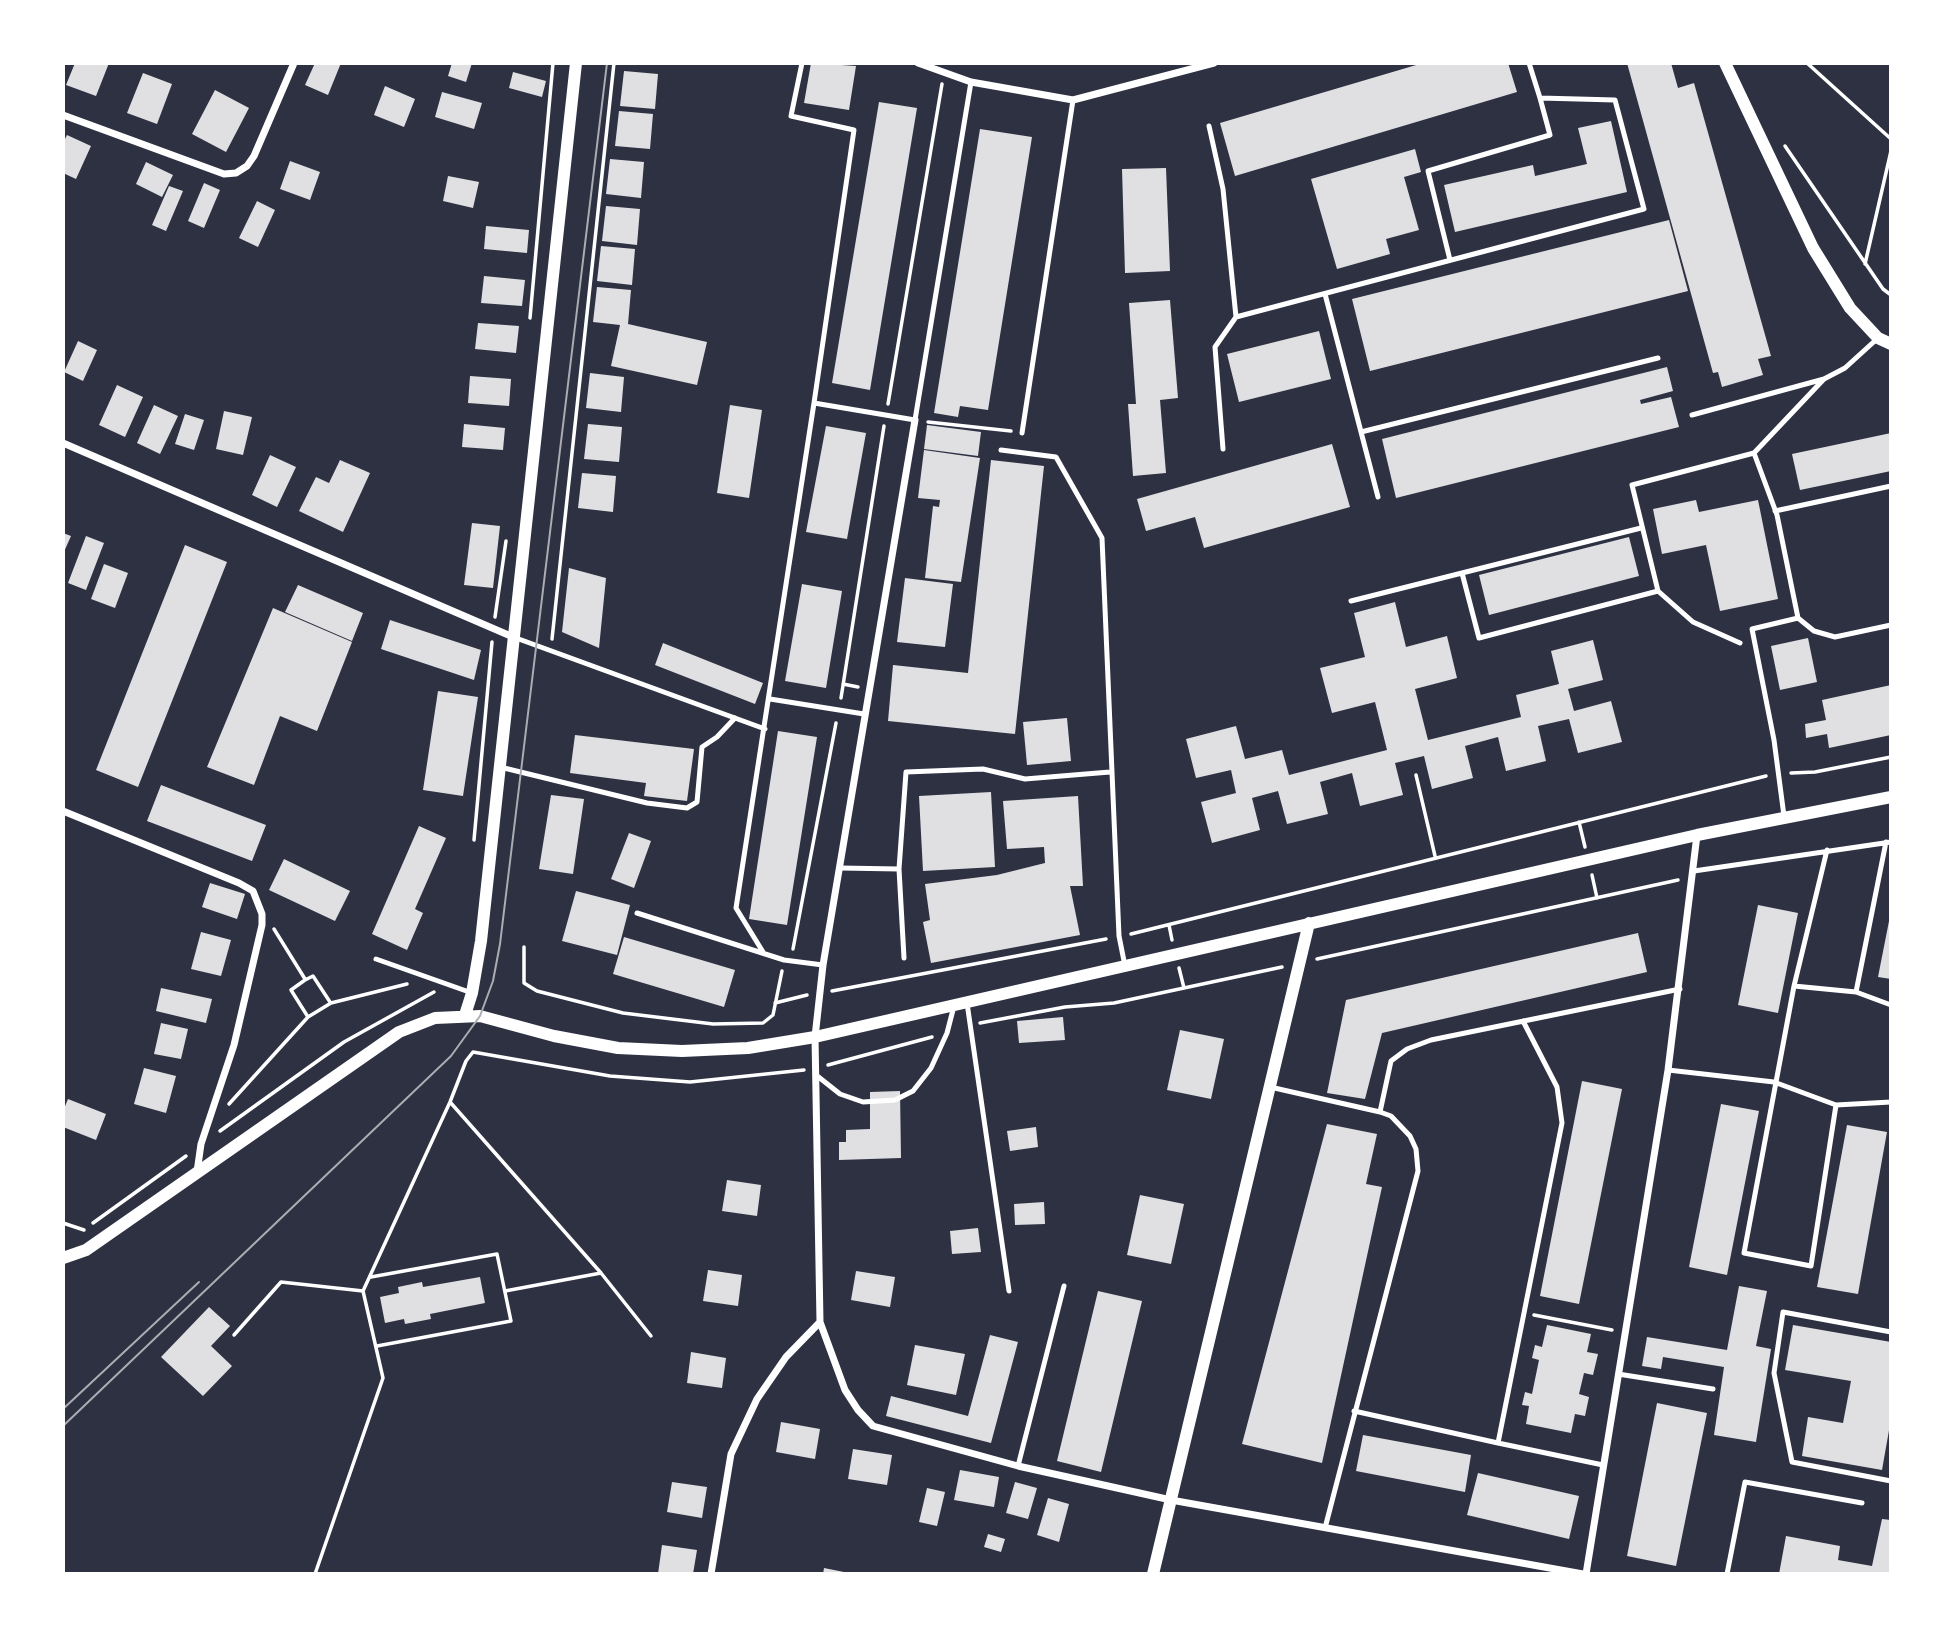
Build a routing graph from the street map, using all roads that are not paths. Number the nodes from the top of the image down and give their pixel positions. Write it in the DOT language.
graph roads {
  1 [pos="294,63"];
  2 [pos="576,63"];
  3 [pos="802,63"];
  4 [pos="918,63"];
  5 [pos="1213,63"];
  6 [pos="1529,63"];
  7 [pos="1725,63"];
  8 [pos="971,82"];
  9 [pos="1540,98"];
  10 [pos="1073,100"];
  11 [pos="63,115"];
  12 [pos="1209,126"];
  13 [pos="1450,260"];
  14 [pos="1325,293"];
  15 [pos="1236,317"];
  16 [pos="1878,338"];
  17 [pos="1891,344"];
  18 [pos="1658,358"];
  19 [pos="1824,379"];
  20 [pos="814,403"];
  21 [pos="1692,415"];
  22 [pos="915,420"];
  23 [pos="1361,432"];
  24 [pos="1022,433"];
  25 [pos="63,443"];
  26 [pos="1223,449"];
  27 [pos="1001,450"];
  28 [pos="1754,453"];
  29 [pos="1891,486"];
  30 [pos="1378,497"];
  31 [pos="1775,511"];
  32 [pos="1641,528"];
  33 [pos="1462,573"];
  34 [pos="1658,591"];
  35 [pos="1351,601"];
  36 [pos="1798,618"];
  37 [pos="1891,625"];
  38 [pos="513,637"];
  39 [pos="1740,643"];
  40 [pos="770,699"];
  41 [pos="864,714"];
  42 [pos="735,718"];
  43 [pos="765,729"];
  44 [pos="500,767"];
  45 [pos="1110,772"];
  46 [pos="1891,797"];
  47 [pos="63,811"];
  48 [pos="1784,816"];
  49 [pos="1697,835"];
  50 [pos="1889,842"];
  51 [pos="1827,849"];
  52 [pos="840,868"];
  53 [pos="899,869"];
  54 [pos="1694,874"];
  55 [pos="637,913"];
  56 [pos="1310,923"];
  57 [pos="763,952"];
  58 [pos="904,958"];
  59 [pos="376,959"];
  60 [pos="823,965"];
  61 [pos="1125,966"];
  62 [pos="1794,986"];
  63 [pos="1679,989"];
  64 [pos="1856,992"];
  65 [pos="472,993"];
  66 [pos="967,1003"];
  67 [pos="954,1006"];
  68 [pos="1891,1006"];
  69 [pos="465,1015"];
  70 [pos="1523,1021"];
  71 [pos="815,1037"];
  72 [pos="1668,1070"];
  73 [pos="816,1072"];
  74 [pos="1774,1082"];
  75 [pos="1270,1087"];
  76 [pos="1891,1102"];
  77 [pos="1836,1105"];
  78 [pos="1380,1112"];
  79 [pos="196,1176"];
  80 [pos="63,1258"];
  81 [pos="1064,1286"];
  82 [pos="1009,1291"];
  83 [pos="820,1322"];
  84 [pos="1891,1332"];
  85 [pos="1618,1374"];
  86 [pos="1713,1389"];
  87 [pos="1354,1411"];
  88 [pos="1498,1443"];
  89 [pos="1603,1465"];
  90 [pos="1018,1466"];
  91 [pos="1891,1481"];
  92 [pos="1171,1500"];
  93 [pos="1861,1503"];
  94 [pos="1325,1528"];
  95 [pos="711,1574"];
  96 [pos="1153,1574"];
  97 [pos="1584,1574"];
  98 [pos="1727,1574"];
  1 -- 11 [label="street"];
  2 -- 38 [label="street"];
  3 -- 20 [label="lane"];
  4 -- 8 [label="street"];
  5 -- 10 [label="street"];
  6 -- 9 [label="lane"];
  7 -- 16 [label="street"];
  8 -- 10 [label="street"];
  8 -- 22 [label="lane"];
  9 -- 13 [label="lane"];
  9 -- 13 [label="lane"];
  10 -- 24 [label="lane"];
  12 -- 15 [label="lane"];
  13 -- 14 [label="lane"];
  14 -- 15 [label="lane"];
  14 -- 23 [label="lane"];
  15 -- 26 [label="lane"];
  16 -- 17 [label="street"];
  16 -- 19 [label="lane"];
  18 -- 23 [label="lane"];
  19 -- 21 [label="lane"];
  19 -- 28 [label="lane"];
  20 -- 22 [label="lane"];
  20 -- 40 [label="lane"];
  22 -- 41 [label="street"];
  23 -- 30 [label="lane"];
  25 -- 38 [label="street"];
  27 -- 45 [label="lane"];
  28 -- 31 [label="lane"];
  28 -- 32 [label="lane"];
  29 -- 31 [label="lane"];
  31 -- 36 [label="lane"];
  32 -- 33 [label="lane"];
  32 -- 34 [label="lane"];
  33 -- 34 [label="lane"];
  33 -- 35 [label="lane"];
  34 -- 39 [label="lane"];
  36 -- 37 [label="lane"];
  36 -- 48 [label="lane"];
  38 -- 42 [label="lane"];
  38 -- 44 [label="street"];
  40 -- 41 [label="lane"];
  40 -- 43 [label="lane"];
  41 -- 52 [label="street"];
  42 -- 43 [label="lane"];
  42 -- 44 [label="lane"];
  43 -- 57 [label="lane"];
  44 -- 65 [label="street"];
  45 -- 53 [label="lane"];
  45 -- 61 [label="lane"];
  46 -- 48 [label="street"];
  47 -- 79 [label="street"];
  48 -- 49 [label="street"];
  49 -- 54 [label="street"];
  49 -- 56 [label="street"];
  50 -- 51 [label="lane"];
  50 -- 64 [label="lane"];
  51 -- 54 [label="lane"];
  51 -- 62 [label="lane"];
  52 -- 53 [label="lane"];
  52 -- 60 [label="street"];
  53 -- 58 [label="lane"];
  54 -- 63 [label="street"];
  55 -- 57 [label="lane"];
  56 -- 61 [label="street"];
  56 -- 75 [label="street"];
  57 -- 60 [label="lane"];
  59 -- 65 [label="lane"];
  60 -- 71 [label="street"];
  61 -- 66 [label="street"];
  62 -- 64 [label="lane"];
  62 -- 74 [label="lane"];
  63 -- 70 [label="lane"];
  63 -- 72 [label="street"];
  64 -- 68 [label="lane"];
  65 -- 69 [label="street"];
  66 -- 67 [label="street"];
  66 -- 82 [label="lane"];
  67 -- 71 [label="street"];
  67 -- 73 [label="lane"];
  69 -- 71 [label="street"];
  69 -- 79 [label="street"];
  70 -- 78 [label="lane"];
  70 -- 88 [label="lane"];
  71 -- 73 [label="street"];
  72 -- 74 [label="lane"];
  72 -- 85 [label="street"];
  73 -- 83 [label="street"];
  74 -- 77 [label="lane"];
  74 -- 77 [label="lane"];
  75 -- 78 [label="lane"];
  75 -- 92 [label="street"];
  76 -- 77 [label="lane"];
  78 -- 87 [label="lane"];
  79 -- 80 [label="street"];
  81 -- 90 [label="lane"];
  83 -- 90 [label="street"];
  83 -- 95 [label="street"];
  84 -- 91 [label="lane"];
  85 -- 86 [label="lane"];
  85 -- 89 [label="street"];
  87 -- 88 [label="lane"];
  87 -- 94 [label="lane"];
  88 -- 89 [label="lane"];
  89 -- 97 [label="street"];
  90 -- 92 [label="street"];
  92 -- 94 [label="street"];
  92 -- 96 [label="street"];
  93 -- 98 [label="lane"];
  94 -- 97 [label="street"];
}
